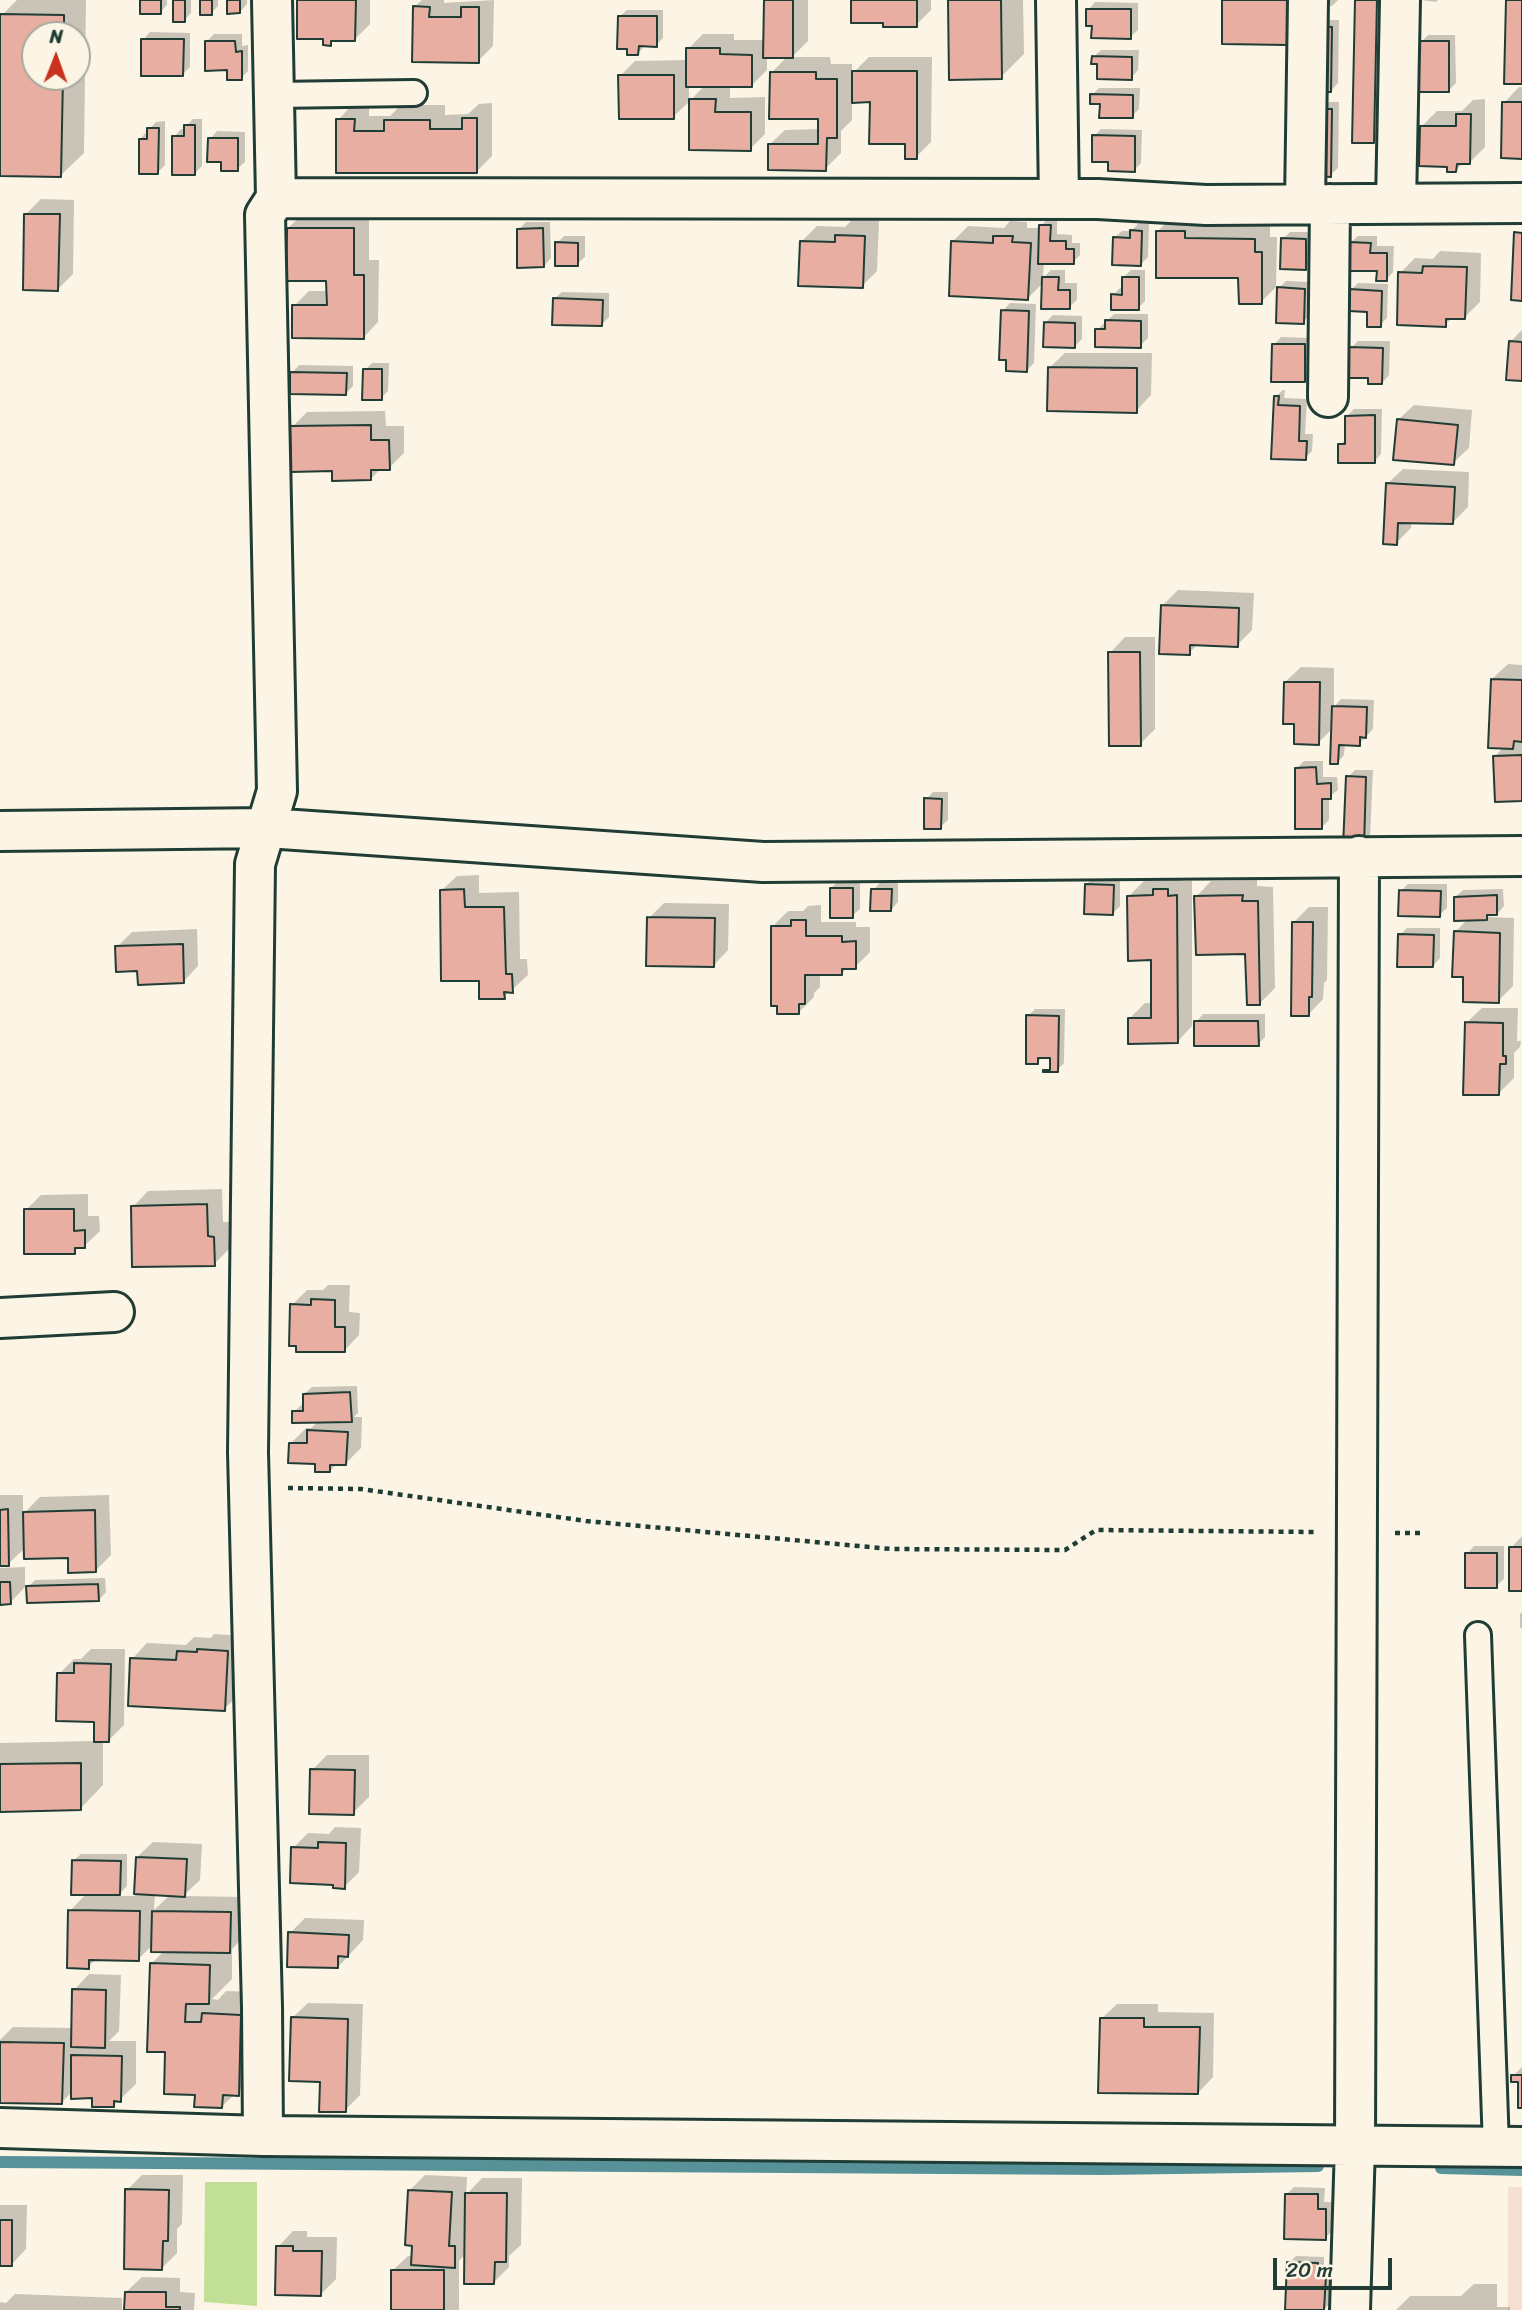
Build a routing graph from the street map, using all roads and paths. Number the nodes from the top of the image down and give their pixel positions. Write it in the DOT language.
graph roads {
  1 [pos="272,0"];
  2 [pos="1056,0"];
  3 [pos="1308,0"];
  4 [pos="1400,0"];
  5 [pos="414,93"];
  6 [pos="274,95"];
  7 [pos="276,198"];
  8 [pos="1059,199"];
  9 [pos="1522,203"];
  10 [pos="1318,204"];
  11 [pos="1396,204"];
  12 [pos="1328,397"];
  13 [pos="267,828"];
  14 [pos="0,831"];
  15 [pos="1359,856"];
  16 [pos="1522,856"];
  17 [pos="114,1312"];
  18 [pos="0,1318"];
  19 [pos="249,1487"];
  20 [pos="1328,1532"];
  21 [pos="1382,1532"];
  22 [pos="1423,1533"];
  23 [pos="1478,1635"];
  24 [pos="0,2128"];
  25 [pos="263,2136"];
  26 [pos="1356,2145"];
  27 [pos="1509,2147"];
  28 [pos="1350,2310"];
  1 -- 6 [label="street"];
  2 -- 8 [label="street"];
  3 -- 10 [label="street"];
  4 -- 11 [label="street"];
  5 -- 6 [label="lane"];
  6 -- 7 [label="street"];
  7 -- 8 [label="street"];
  7 -- 13 [label="street"];
  8 -- 10 [label="street"];
  9 -- 11 [label="street"];
  10 -- 11 [label="street"];
  10 -- 12 [label="street"];
  13 -- 14 [label="street"];
  13 -- 15 [label="street"];
  13 -- 19 [label="street"];
  15 -- 16 [label="street"];
  15 -- 26 [label="street"];
  17 -- 18 [label="street"];
  19 -- 20 [label="path"];
  19 -- 25 [label="street"];
  21 -- 22 [label="path"];
  23 -- 27 [label="lane"];
  24 -- 25 [label="street"];
  25 -- 26 [label="street"];
  26 -- 27 [label="street"];
  26 -- 28 [label="street"];
}
